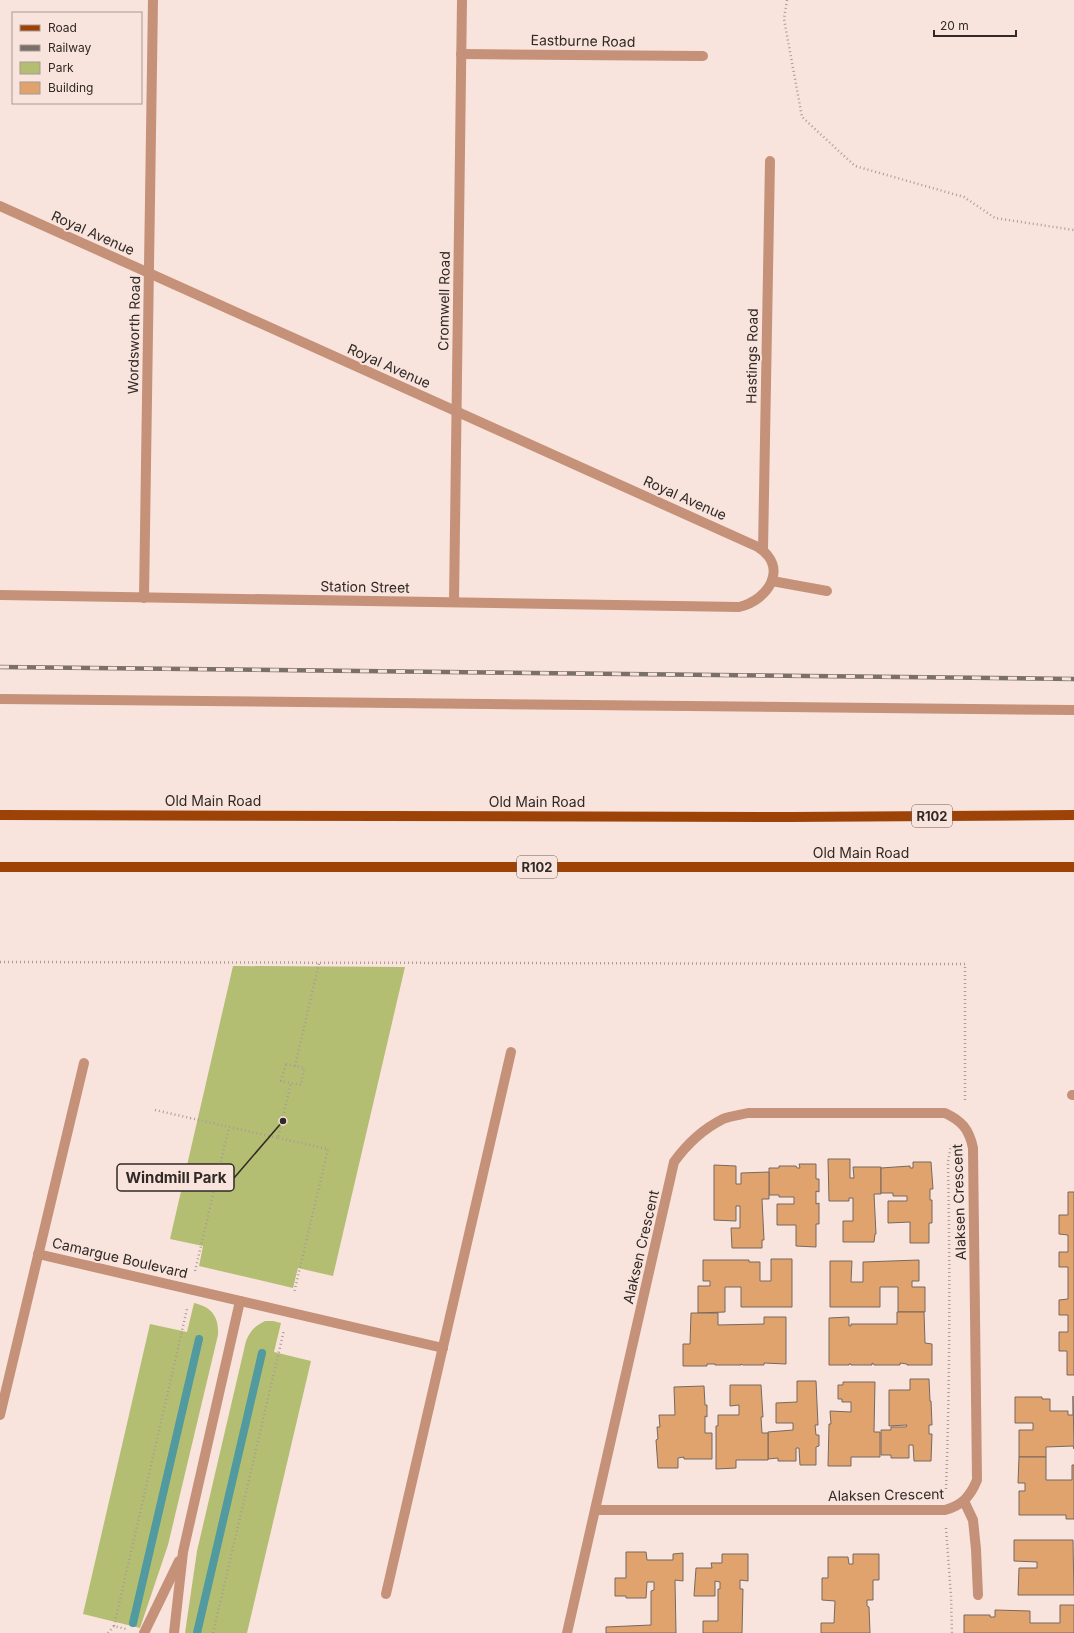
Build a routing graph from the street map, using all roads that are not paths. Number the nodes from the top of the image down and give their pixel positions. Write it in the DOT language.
graph roads {
  1 [pos="153,0"];
  2 [pos="462,0"];
  3 [pos="461,54"];
  4 [pos="703,56"];
  5 [pos="770,161"];
  6 [pos="0,206"];
  7 [pos="149,273"];
  8 [pos="456,411"];
  9 [pos="764,551"];
  10 [pos="772,581"];
  11 [pos="827,591"];
  12 [pos="0,595"];
  13 [pos="144,598"];
  14 [pos="454,602"];
  15 [pos="0,699"];
  16 [pos="1074,710"];
  17 [pos="0,815"];
  18 [pos="1074,815"];
  19 [pos="0,867"];
  20 [pos="1074,867"];
  21 [pos="511,1052"];
  22 [pos="84,1063"];
  23 [pos="38,1254"];
  24 [pos="240,1301"];
  25 [pos="443,1348"];
  26 [pos="0,1415"];
  27 [pos="964,1501"];
  28 [pos="595,1510"];
  29 [pos="183,1552"];
  30 [pos="386,1594"];
  31 [pos="978,1595"];
  32 [pos="144,1633"];
  33 [pos="174,1633"];
  34 [pos="568,1633"];
  1 -- 7 [label="street, Wordsworth Road"];
  2 -- 3 [label="street, Cromwell Road"];
  3 -- 4 [label="street, Eastburne Road"];
  3 -- 8 [label="street, Cromwell Road"];
  5 -- 9 [label="street, Hastings Road"];
  6 -- 7 [label="street, Royal Avenue"];
  7 -- 8 [label="street, Royal Avenue"];
  7 -- 13 [label="street, Wordsworth Road"];
  8 -- 9 [label="street, Royal Avenue"];
  8 -- 14 [label="street, Cromwell Road"];
  9 -- 10 [label="street, Hastings Road"];
  10 -- 11 [label="street"];
  10 -- 14 [label="street, Station Street"];
  12 -- 13 [label="street, Station Street"];
  13 -- 14 [label="street, Station Street"];
  15 -- 16 [label="street"];
  17 -- 18 [label="main road, Old Main Road / R102"];
  19 -- 20 [label="main road, Old Main Road / R102"];
  21 -- 25 [label="street"];
  22 -- 23 [label="street"];
  23 -- 24 [label="street, Camargue Boulevard"];
  23 -- 26 [label="street, Camargue Boulevard"];
  24 -- 25 [label="street, Camargue Boulevard"];
  24 -- 29 [label="street"];
  25 -- 30 [label="street"];
  27 -- 28 [label="street, Alaksen Crescent"];
  27 -- 28 [label="street, Alaksen Crescent"];
  27 -- 31 [label="street"];
  28 -- 34 [label="street, Alaksen Crescent"];
  29 -- 32 [label="street"];
  29 -- 33 [label="street"];
}
